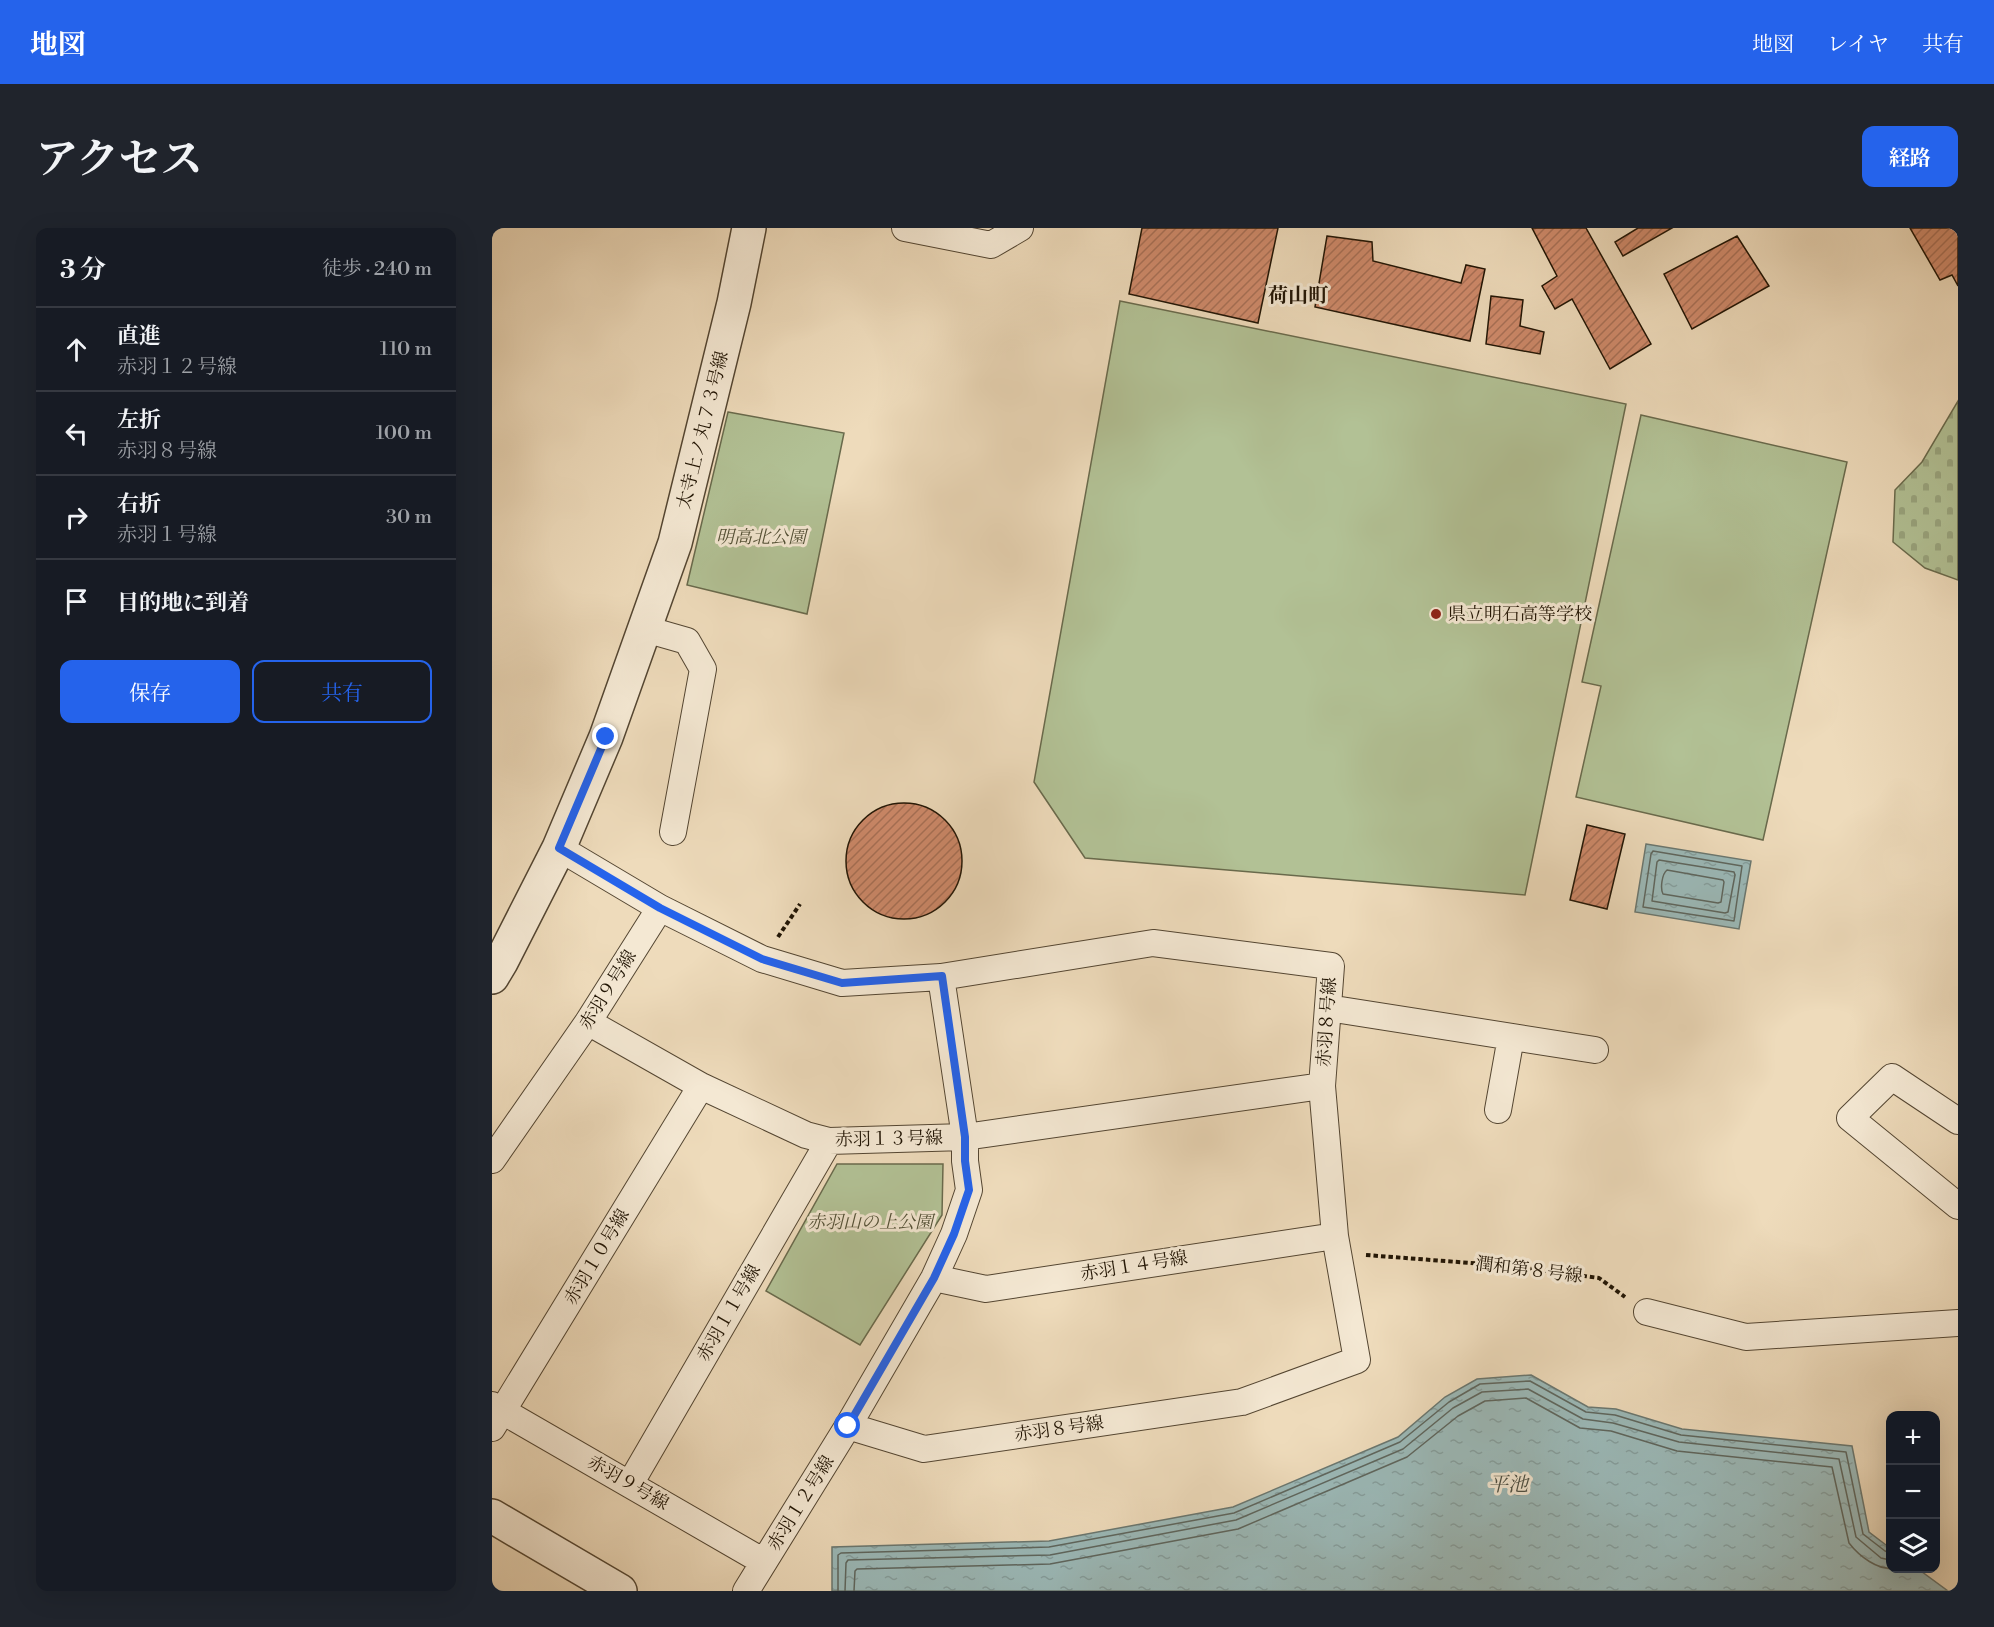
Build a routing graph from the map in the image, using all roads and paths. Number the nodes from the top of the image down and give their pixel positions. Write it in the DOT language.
graph roads {
  1 [pos="749,228"];
  2 [pos="905,228"];
  3 [pos="1020,228"];
  4 [pos="645,629"];
  5 [pos="673,832"];
  6 [pos="559,848"];
  7 [pos="800,904"];
  8 [pos="660,908"];
  9 [pos="762,959"];
  10 [pos="942,976"];
  11 [pos="492,977"];
  12 [pos="1328,1008"];
  13 [pos="588,1022"];
  14 [pos="1511,1037"];
  15 [pos="1595,1050"];
  16 [pos="701,1086"];
  17 [pos="1322,1086"];
  18 [pos="1498,1110"];
  19 [pos="1958,1121"];
  20 [pos="965,1137"];
  21 [pos="829,1141"];
  22 [pos="492,1160"];
  23 [pos="1958,1206"];
  24 [pos="1337,1245"];
  25 [pos="934,1278"];
  26 [pos="1647,1312"];
  27 [pos="1958,1323"];
  28 [pos="496,1415"];
  29 [pos="848,1426"];
  30 [pos="630,1484"];
  31 [pos="492,1516"];
  32 [pos="764,1562"];
  33 [pos="620,1591"];
  34 [pos="746,1591"];
  1 -- 4 [label="street, 太寺上ノ丸７３号線"];
  2 -- 3 [label="street"];
  4 -- 5 [label="street"];
  4 -- 6 [label="street, 太寺上ノ丸７３号線"];
  6 -- 8 [label="street, 赤羽８号線"];
  6 -- 11 [label="street, 太寺上ノ丸７３号線"];
  7 -- 9 [label="path"];
  8 -- 9 [label="street, 赤羽８号線"];
  8 -- 13 [label="street, 赤羽９号線"];
  9 -- 10 [label="street, 赤羽８号線"];
  10 -- 12 [label="street, 赤羽８号線"];
  10 -- 20 [label="street, 赤羽１２号線"];
  12 -- 14 [label="street"];
  12 -- 17 [label="street, 赤羽８号線"];
  13 -- 16 [label="street, 赤羽１３号線"];
  13 -- 22 [label="street, 赤羽９号線"];
  14 -- 15 [label="street"];
  14 -- 18 [label="street"];
  16 -- 21 [label="street, 赤羽１３号線"];
  16 -- 28 [label="street, 赤羽１０号線"];
  17 -- 20 [label="street, 赤羽１３号線"];
  17 -- 24 [label="street, 赤羽８号線"];
  19 -- 23 [label="street"];
  20 -- 21 [label="street, 赤羽１３号線"];
  20 -- 25 [label="street, 赤羽１２号線"];
  21 -- 30 [label="street, 赤羽１１号線"];
  24 -- 25 [label="street, 赤羽１４号線"];
  24 -- 26 [label="path, 潤和第８号線"];
  24 -- 29 [label="street, 赤羽８号線"];
  25 -- 29 [label="street, 赤羽１２号線"];
  26 -- 27 [label="street"];
  28 -- 30 [label="street, 赤羽９号線"];
  29 -- 32 [label="street, 赤羽１２号線"];
  30 -- 32 [label="street, 赤羽９号線"];
  31 -- 33 [label="street"];
  32 -- 34 [label="street, 赤羽１２号線"];
}
